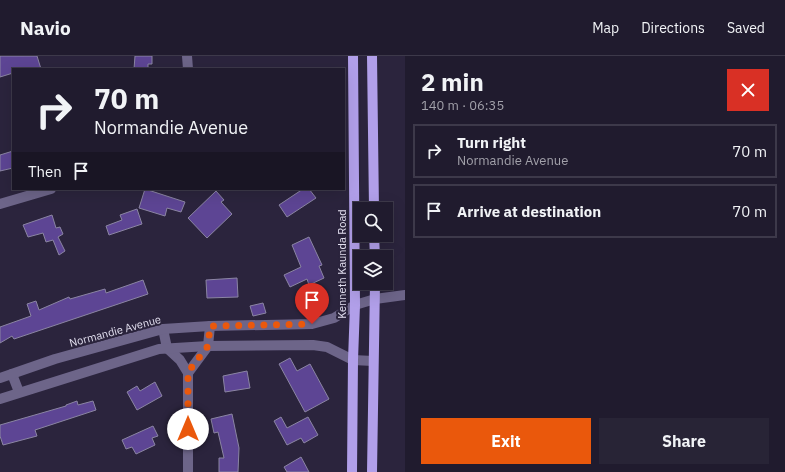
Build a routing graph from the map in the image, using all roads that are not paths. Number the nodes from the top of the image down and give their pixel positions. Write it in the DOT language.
graph roads {
  1 [pos="187,56"];
  2 [pos="353,56"];
  3 [pos="372,56"];
  4 [pos="188,68"];
  5 [pos="48,190"];
  6 [pos="374,202"];
  7 [pos="0,204"];
  8 [pos="375,290"];
  9 [pos="405,295"];
  10 [pos="375,299"];
  11 [pos="355,305"];
  12 [pos="210,326"];
  13 [pos="163,330"];
  14 [pos="208,346"];
  15 [pos="167,348"];
  16 [pos="353,360"];
  17 [pos="373,361"];
  18 [pos="188,372"];
  19 [pos="12,374"];
  20 [pos="0,378"];
  21 [pos="19,392"];
  22 [pos="0,399"];
  23 [pos="188,472"];
  24 [pos="352,472"];
  25 [pos="372,472"];
  1 -- 4 [label="street"];
  2 -- 11 [label="main road, Kenneth Kaunda Road"];
  3 -- 6 [label="main road"];
  5 -- 7 [label="street"];
  8 -- 10 [label="main road"];
  9 -- 10 [label="street, Normandie Avenue"];
  10 -- 11 [label="street, Normandie Avenue"];
  10 -- 17 [label="main road"];
  11 -- 12 [label="street, Normandie Avenue"];
  11 -- 16 [label="main road, Kenneth Kaunda Road"];
  12 -- 13 [label="street, Normandie Avenue"];
  12 -- 14 [label="street"];
  13 -- 15 [label="street"];
  13 -- 19 [label="street, Normandie Avenue"];
  14 -- 15 [label="street"];
  14 -- 16 [label="street"];
  14 -- 18 [label="street"];
  15 -- 18 [label="street"];
  15 -- 21 [label="street"];
  16 -- 17 [label="street"];
  16 -- 24 [label="main road, Kenneth Kaunda Road"];
  17 -- 25 [label="main road"];
  18 -- 23 [label="street"];
  19 -- 20 [label="street, Normandie Avenue"];
  19 -- 21 [label="street"];
  21 -- 22 [label="street"];
}
